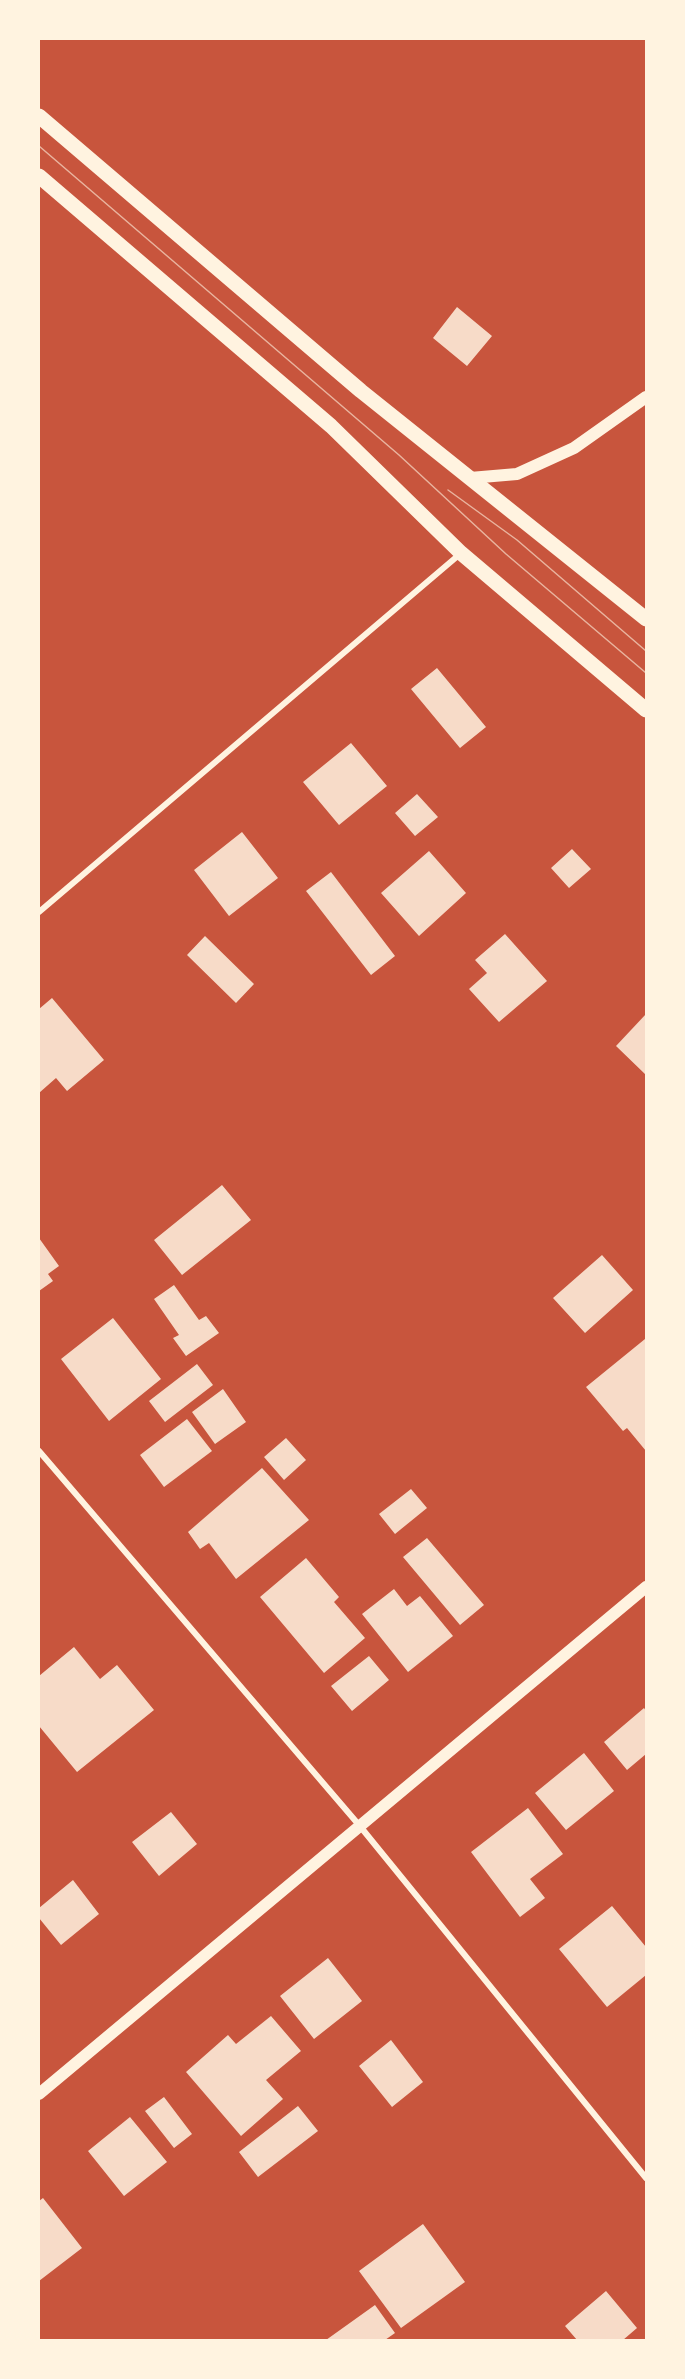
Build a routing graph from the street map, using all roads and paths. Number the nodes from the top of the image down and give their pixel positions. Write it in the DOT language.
graph roads {
  1 [pos="39,116"];
  2 [pos="39,176"];
  3 [pos="646,397"];
  4 [pos="470,478"];
  5 [pos="461,554"];
  6 [pos="646,619"];
  7 [pos="646,710"];
  8 [pos="39,912"];
  9 [pos="39,1451"];
  10 [pos="646,1587"];
  11 [pos="359,1825"];
  12 [pos="39,2094"];
  13 [pos="646,2178"];
  1 -- 4 [label="main road"];
  2 -- 5 [label="main road"];
  3 -- 4 [label="main road"];
  4 -- 6 [label="main road"];
  5 -- 7 [label="main road"];
  5 -- 8 [label="street"];
  9 -- 11 [label="street"];
  10 -- 11 [label="main road"];
  11 -- 12 [label="main road"];
  11 -- 13 [label="street"];
}
